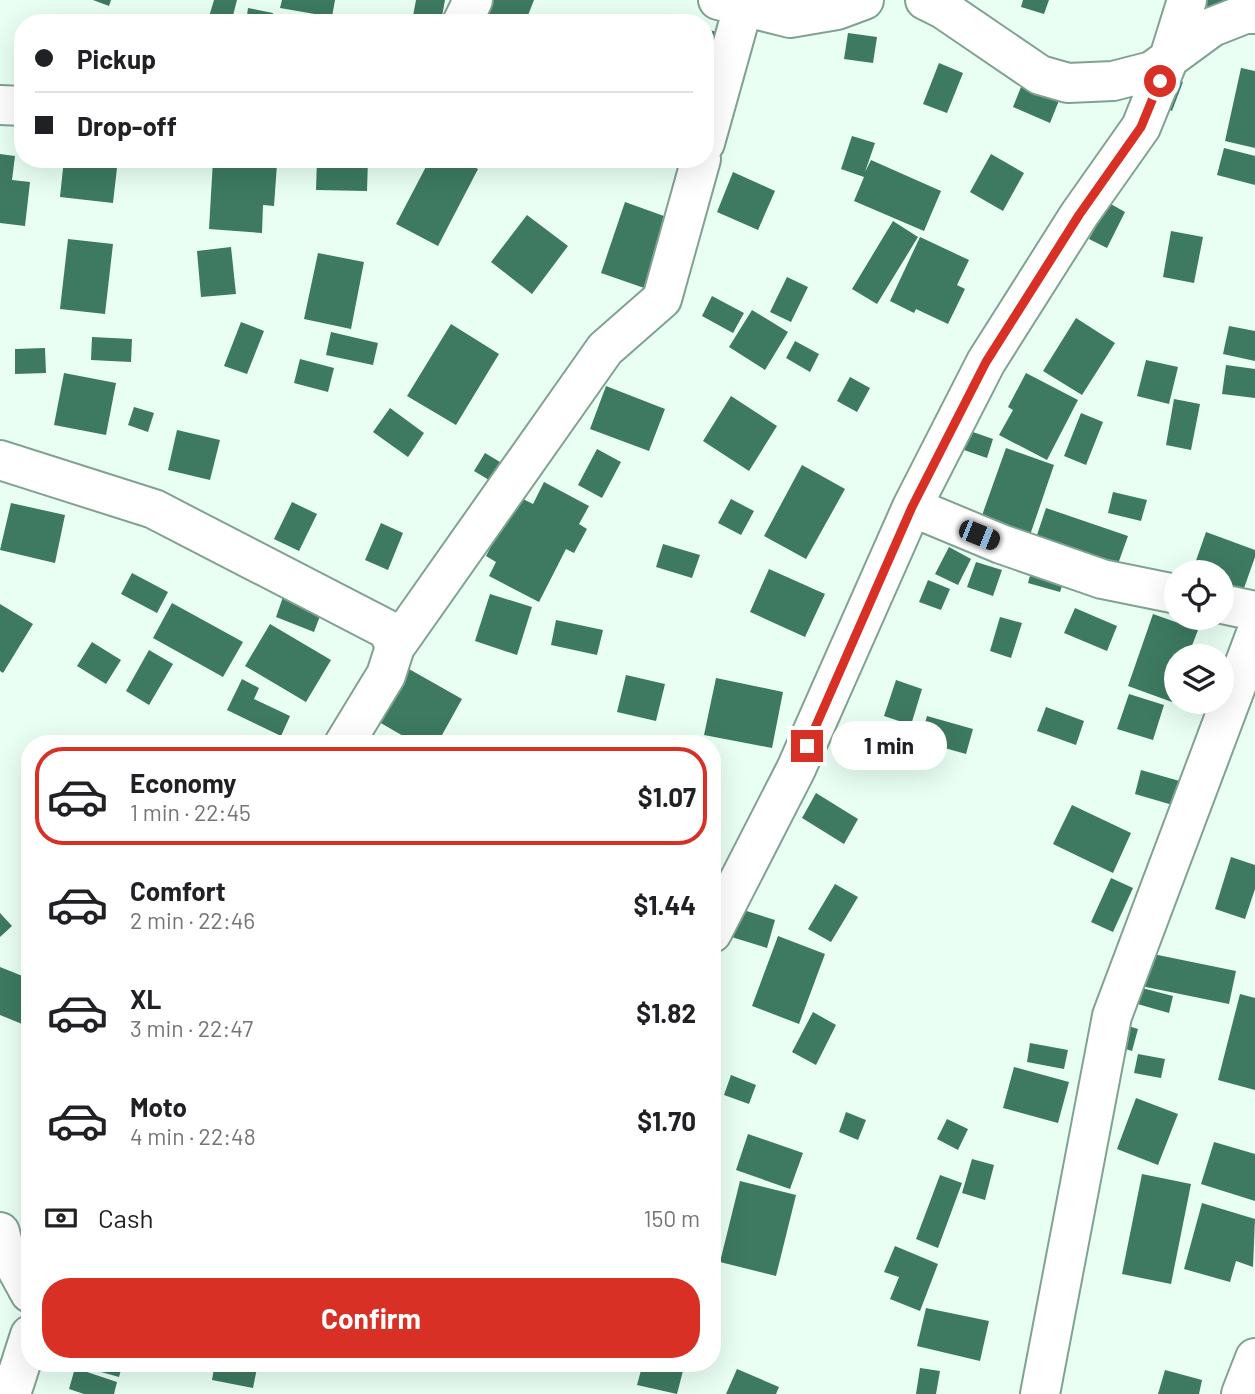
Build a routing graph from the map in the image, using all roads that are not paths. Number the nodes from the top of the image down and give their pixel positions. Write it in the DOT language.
graph roads {
  1 [pos="864,0"];
  2 [pos="925,0"];
  3 [pos="1187,0"];
  4 [pos="734,2"];
  5 [pos="1255,15"];
  6 [pos="1169,58"];
  7 [pos="714,99"];
  8 [pos="698,168"];
  9 [pos="0,460"];
  10 [pos="912,507"];
  11 [pos="1164,592"];
  12 [pos="1234,607"];
  13 [pos="1255,611"];
  14 [pos="1255,636"];
  15 [pos="395,647"];
  16 [pos="349,735"];
  17 [pos="721,915"];
  18 [pos="0,1232"];
  19 [pos="21,1276"];
  20 [pos="21,1357"];
  21 [pos="1255,1358"];
  22 [pos="8,1389"];
  23 [pos="1040,1394"];
  24 [pos="1241,1394"];
  1 -- 4 [label="street"];
  2 -- 6 [label="street"];
  3 -- 6 [label="street"];
  4 -- 7 [label="street"];
  5 -- 6 [label="street"];
  6 -- 10 [label="street"];
  8 -- 15 [label="street"];
  9 -- 15 [label="street"];
  10 -- 11 [label="street"];
  10 -- 17 [label="street"];
  12 -- 13 [label="street"];
  14 -- 23 [label="street"];
  15 -- 16 [label="street"];
  18 -- 19 [label="street"];
  20 -- 22 [label="street"];
  21 -- 24 [label="street"];
}
